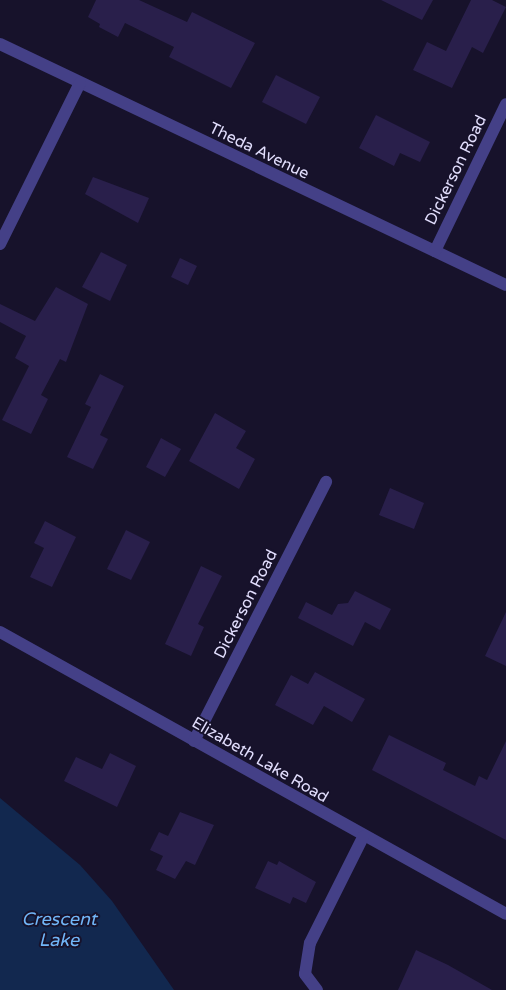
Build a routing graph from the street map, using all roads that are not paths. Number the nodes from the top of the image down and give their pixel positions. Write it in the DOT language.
graph roads {
  1 [pos="0,44"];
  2 [pos="80,83"];
  3 [pos="506,104"];
  4 [pos="0,244"];
  5 [pos="435,251"];
  6 [pos="506,286"];
  7 [pos="326,482"];
  8 [pos="0,632"];
  9 [pos="194,741"];
  10 [pos="363,838"];
  11 [pos="506,914"];
  12 [pos="317,990"];
  1 -- 2 [label="street, Theda Avenue"];
  2 -- 4 [label="street"];
  2 -- 5 [label="street, Theda Avenue"];
  3 -- 5 [label="street, Dickerson Road"];
  5 -- 6 [label="street, Theda Avenue"];
  7 -- 9 [label="street, Dickerson Road"];
  8 -- 9 [label="street, Elizabeth Lake Road"];
  9 -- 10 [label="street, Elizabeth Lake Road"];
  10 -- 11 [label="street, Elizabeth Lake Road"];
  10 -- 12 [label="street"];
}
